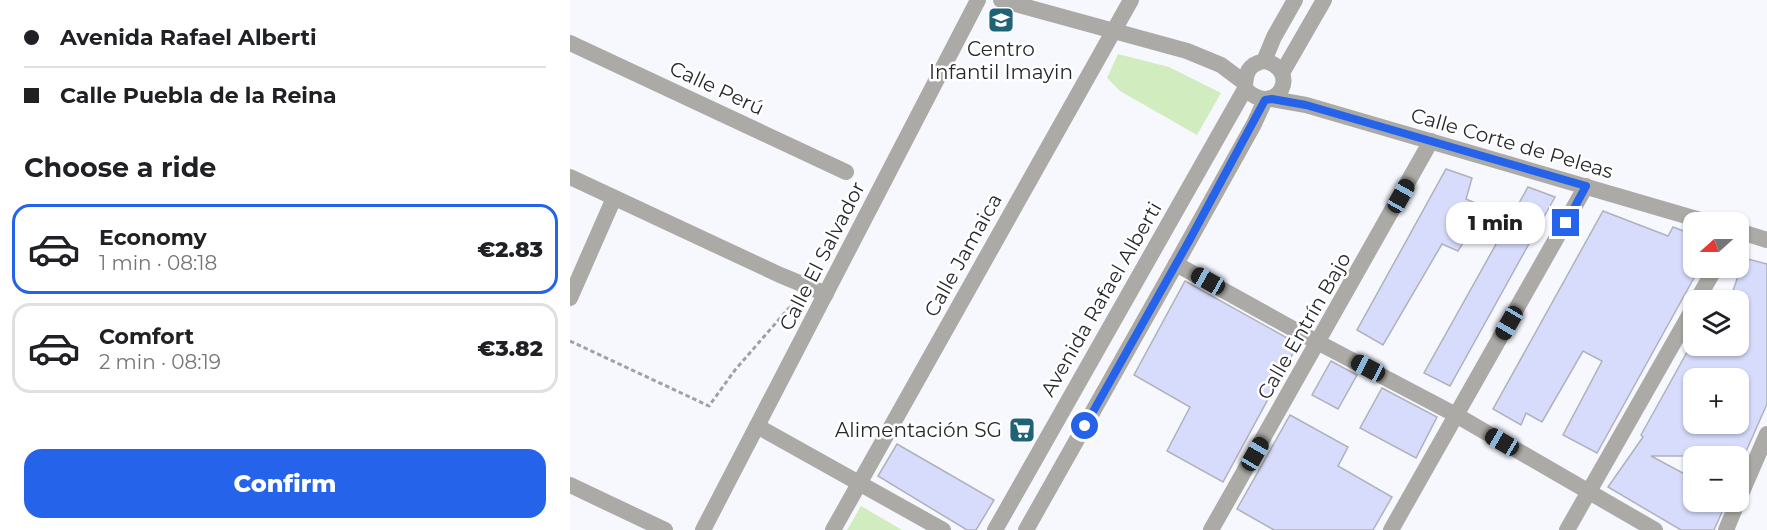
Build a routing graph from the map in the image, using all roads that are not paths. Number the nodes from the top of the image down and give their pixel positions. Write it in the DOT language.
graph roads {
  1 [pos="978,0"];
  2 [pos="1000,0"];
  3 [pos="1131,0"];
  4 [pos="1295,0"];
  5 [pos="1323,0"];
  6 [pos="1113,31"];
  7 [pos="570,43"];
  8 [pos="1260,62"];
  9 [pos="1221,65"];
  10 [pos="1283,77"];
  11 [pos="1245,86"];
  12 [pos="1269,99"];
  13 [pos="1306,105"];
  14 [pos="1431,141"];
  15 [pos="846,172"];
  16 [pos="570,177"];
  17 [pos="1586,186"];
  18 [pos="614,198"];
  19 [pos="1683,215"];
  20 [pos="1749,234"];
  21 [pos="1767,240"];
  22 [pos="1176,264"];
  23 [pos="821,292"];
  24 [pos="570,298"];
  25 [pos="1683,326"];
  26 [pos="1319,342"];
  27 [pos="1456,415"];
  28 [pos="757,426"];
  29 [pos="1767,434"];
  30 [pos="1749,476"];
  31 [pos="859,483"];
  32 [pos="570,485"];
  33 [pos="1589,492"];
  34 [pos="1733,512"];
  35 [pos="665,530"];
  36 [pos="703,530"];
  37 [pos="833,530"];
  38 [pos="943,530"];
  39 [pos="995,530"];
  40 [pos="1026,530"];
  41 [pos="1211,530"];
  42 [pos="1391,530"];
  43 [pos="1567,530"];
  44 [pos="1655,530"];
  45 [pos="1726,530"];
  1 -- 23 [label="street, Calle El Salvador"];
  2 -- 6 [label="street"];
  3 -- 6 [label="street, Calle Jamaica"];
  4 -- 8 [label="street"];
  5 -- 10 [label="street"];
  6 -- 9 [label="street"];
  6 -- 31 [label="street, Calle Jamaica"];
  7 -- 15 [label="street, Calle Perú"];
  8 -- 9 [label="street"];
  8 -- 10 [label="street"];
  8 -- 11 [label="street"];
  9 -- 11 [label="street"];
  10 -- 12 [label="street"];
  10 -- 13 [label="street"];
  11 -- 12 [label="street"];
  11 -- 39 [label="street, Avenida Rafael Alberti"];
  12 -- 13 [label="street, Calle Corte de Peleas"];
  12 -- 22 [label="street"];
  13 -- 14 [label="street, Calle Corte de Peleas"];
  14 -- 17 [label="street, Calle Corte de Peleas"];
  14 -- 26 [label="street, Calle Entrín Bajo"];
  16 -- 18 [label="street"];
  17 -- 19 [label="street, Calle Corte de Peleas"];
  17 -- 27 [label="street"];
  18 -- 23 [label="street"];
  18 -- 24 [label="street"];
  20 -- 21 [label="street"];
  22 -- 26 [label="street"];
  22 -- 40 [label="street"];
  23 -- 28 [label="street, Calle El Salvador"];
  25 -- 33 [label="street"];
  26 -- 27 [label="street"];
  26 -- 41 [label="street, Calle Entrín Bajo"];
  27 -- 33 [label="street"];
  27 -- 42 [label="street"];
  28 -- 31 [label="street"];
  28 -- 36 [label="street, Calle El Salvador"];
  29 -- 30 [label="street"];
  31 -- 37 [label="street, Calle Jamaica"];
  31 -- 38 [label="street"];
  32 -- 35 [label="street"];
  33 -- 43 [label="street"];
  33 -- 44 [label="street"];
  34 -- 45 [label="street"];
}
